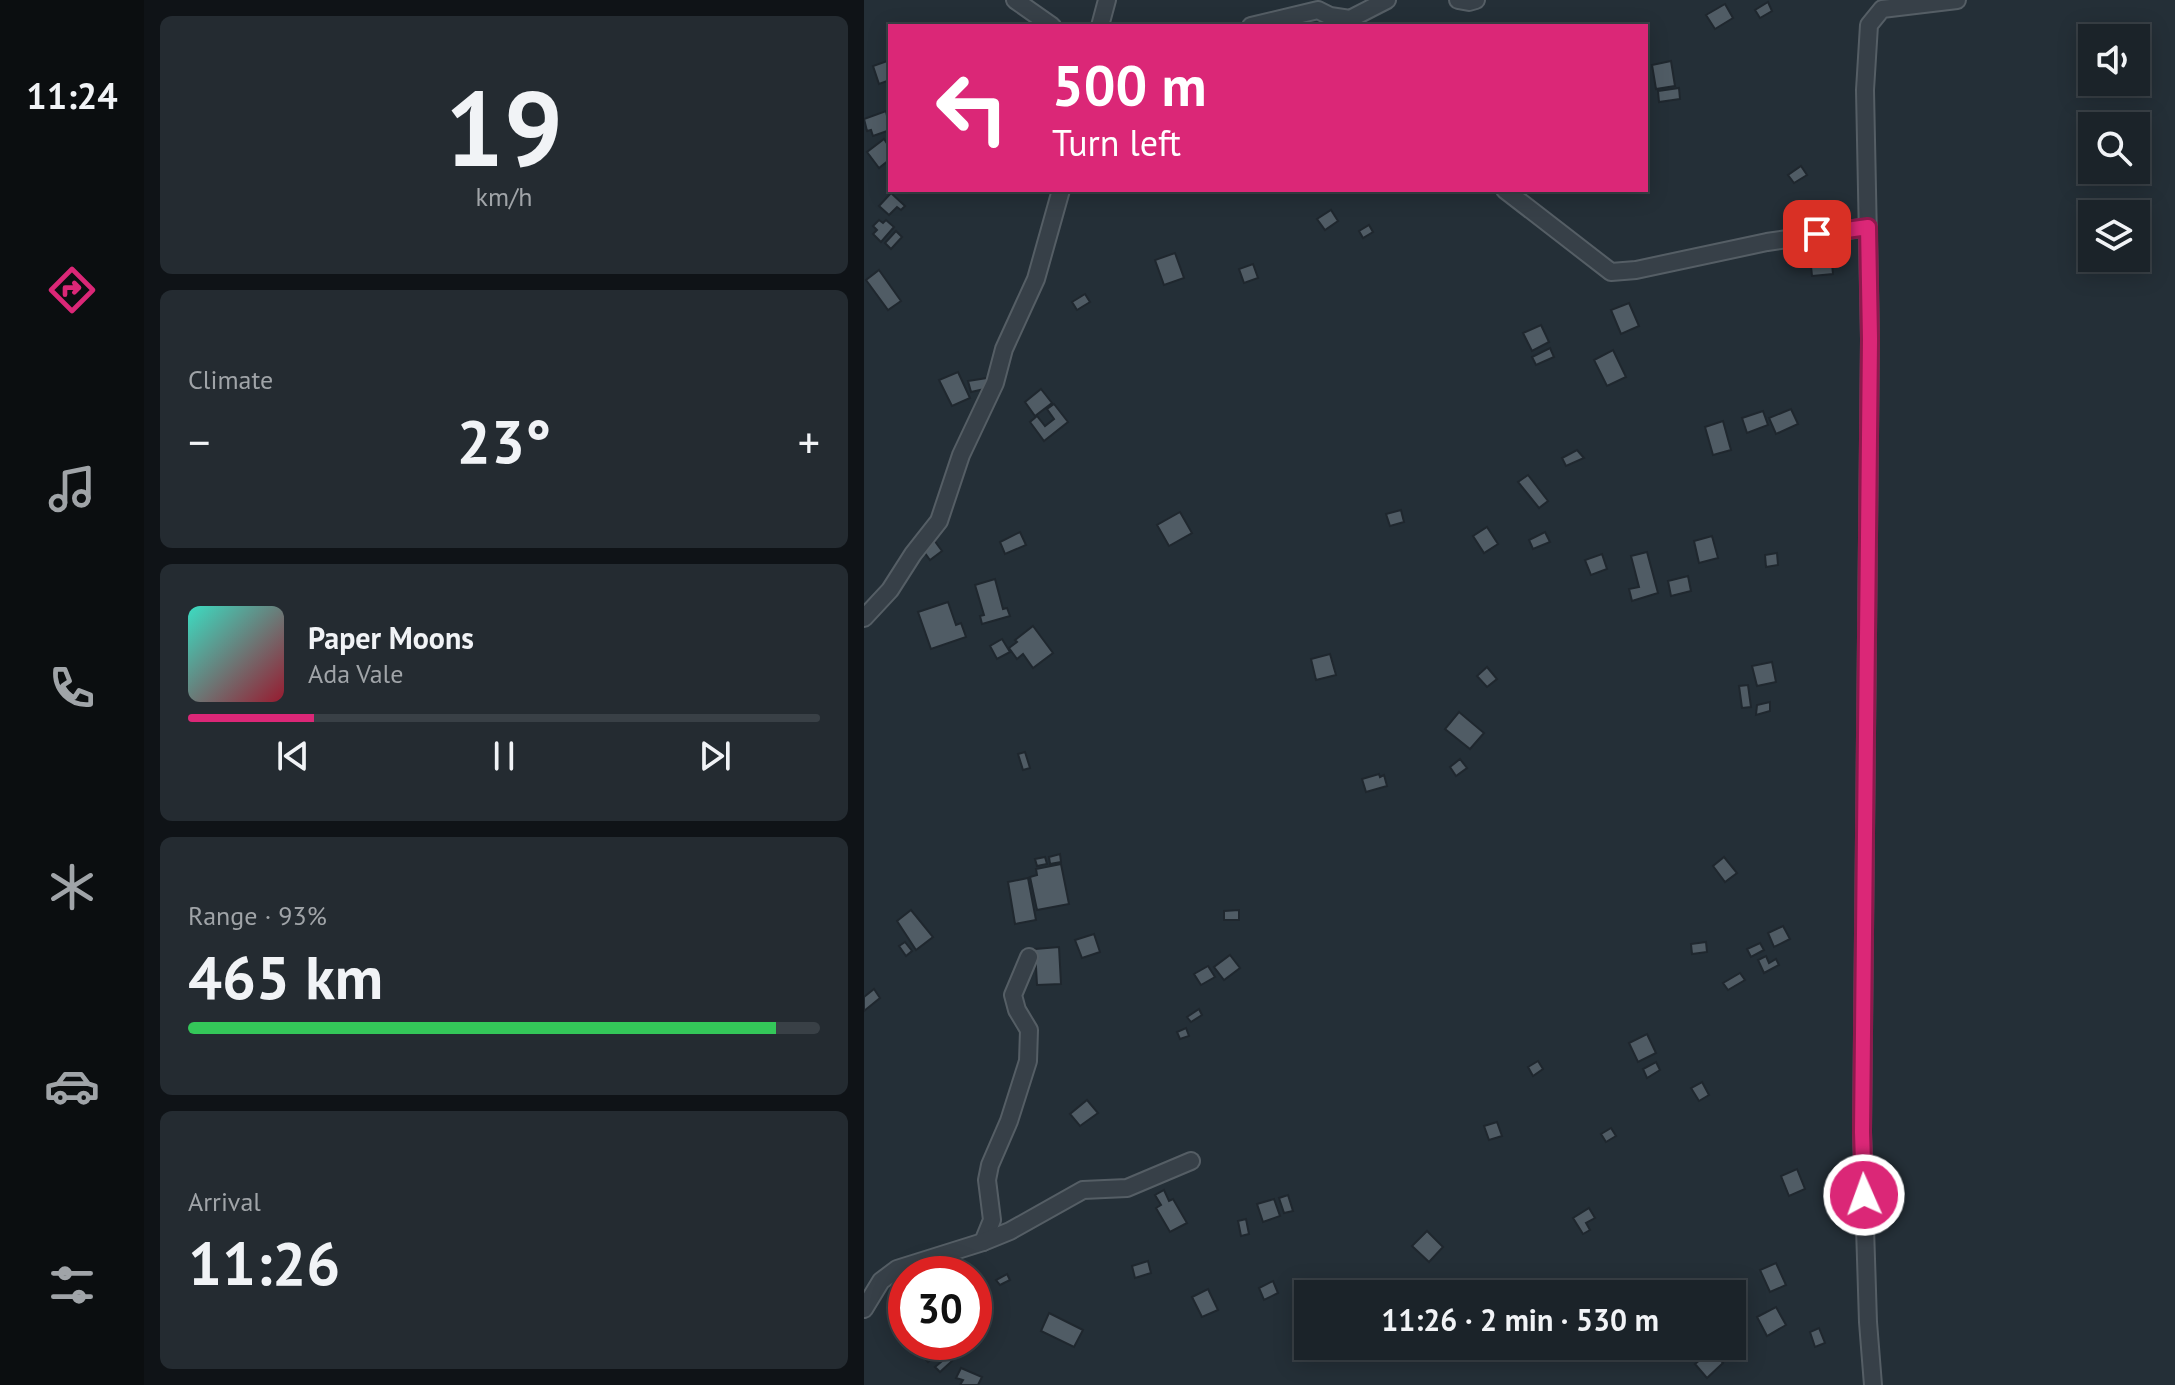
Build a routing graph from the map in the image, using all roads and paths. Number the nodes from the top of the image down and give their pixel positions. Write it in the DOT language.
graph roads {
  1 [pos="1015,0"];
  2 [pos="1107,0"];
  3 [pos="1387,0"];
  4 [pos="1458,0"];
  5 [pos="1476,0"];
  6 [pos="1957,0"];
  7 [pos="1332,21"];
  8 [pos="1049,24"];
  9 [pos="1101,24"];
  10 [pos="1259,24"];
  11 [pos="1060,192"];
  12 [pos="1508,192"];
  13 [pos="1868,227"];
  14 [pos="864,618"];
  15 [pos="1029,957"];
  16 [pos="1191,1161"];
  17 [pos="983,1242"];
  18 [pos="864,1309"];
  19 [pos="1873,1385"];
  1 -- 8 [label="street"];
  2 -- 9 [label="street"];
  3 -- 7 [label="street"];
  4 -- 5 [label="street"];
  6 -- 13 [label="street"];
  7 -- 10 [label="street"];
  11 -- 14 [label="street"];
  12 -- 13 [label="street"];
  13 -- 19 [label="street"];
  15 -- 17 [label="street"];
  16 -- 17 [label="street"];
  17 -- 18 [label="street"];
}
